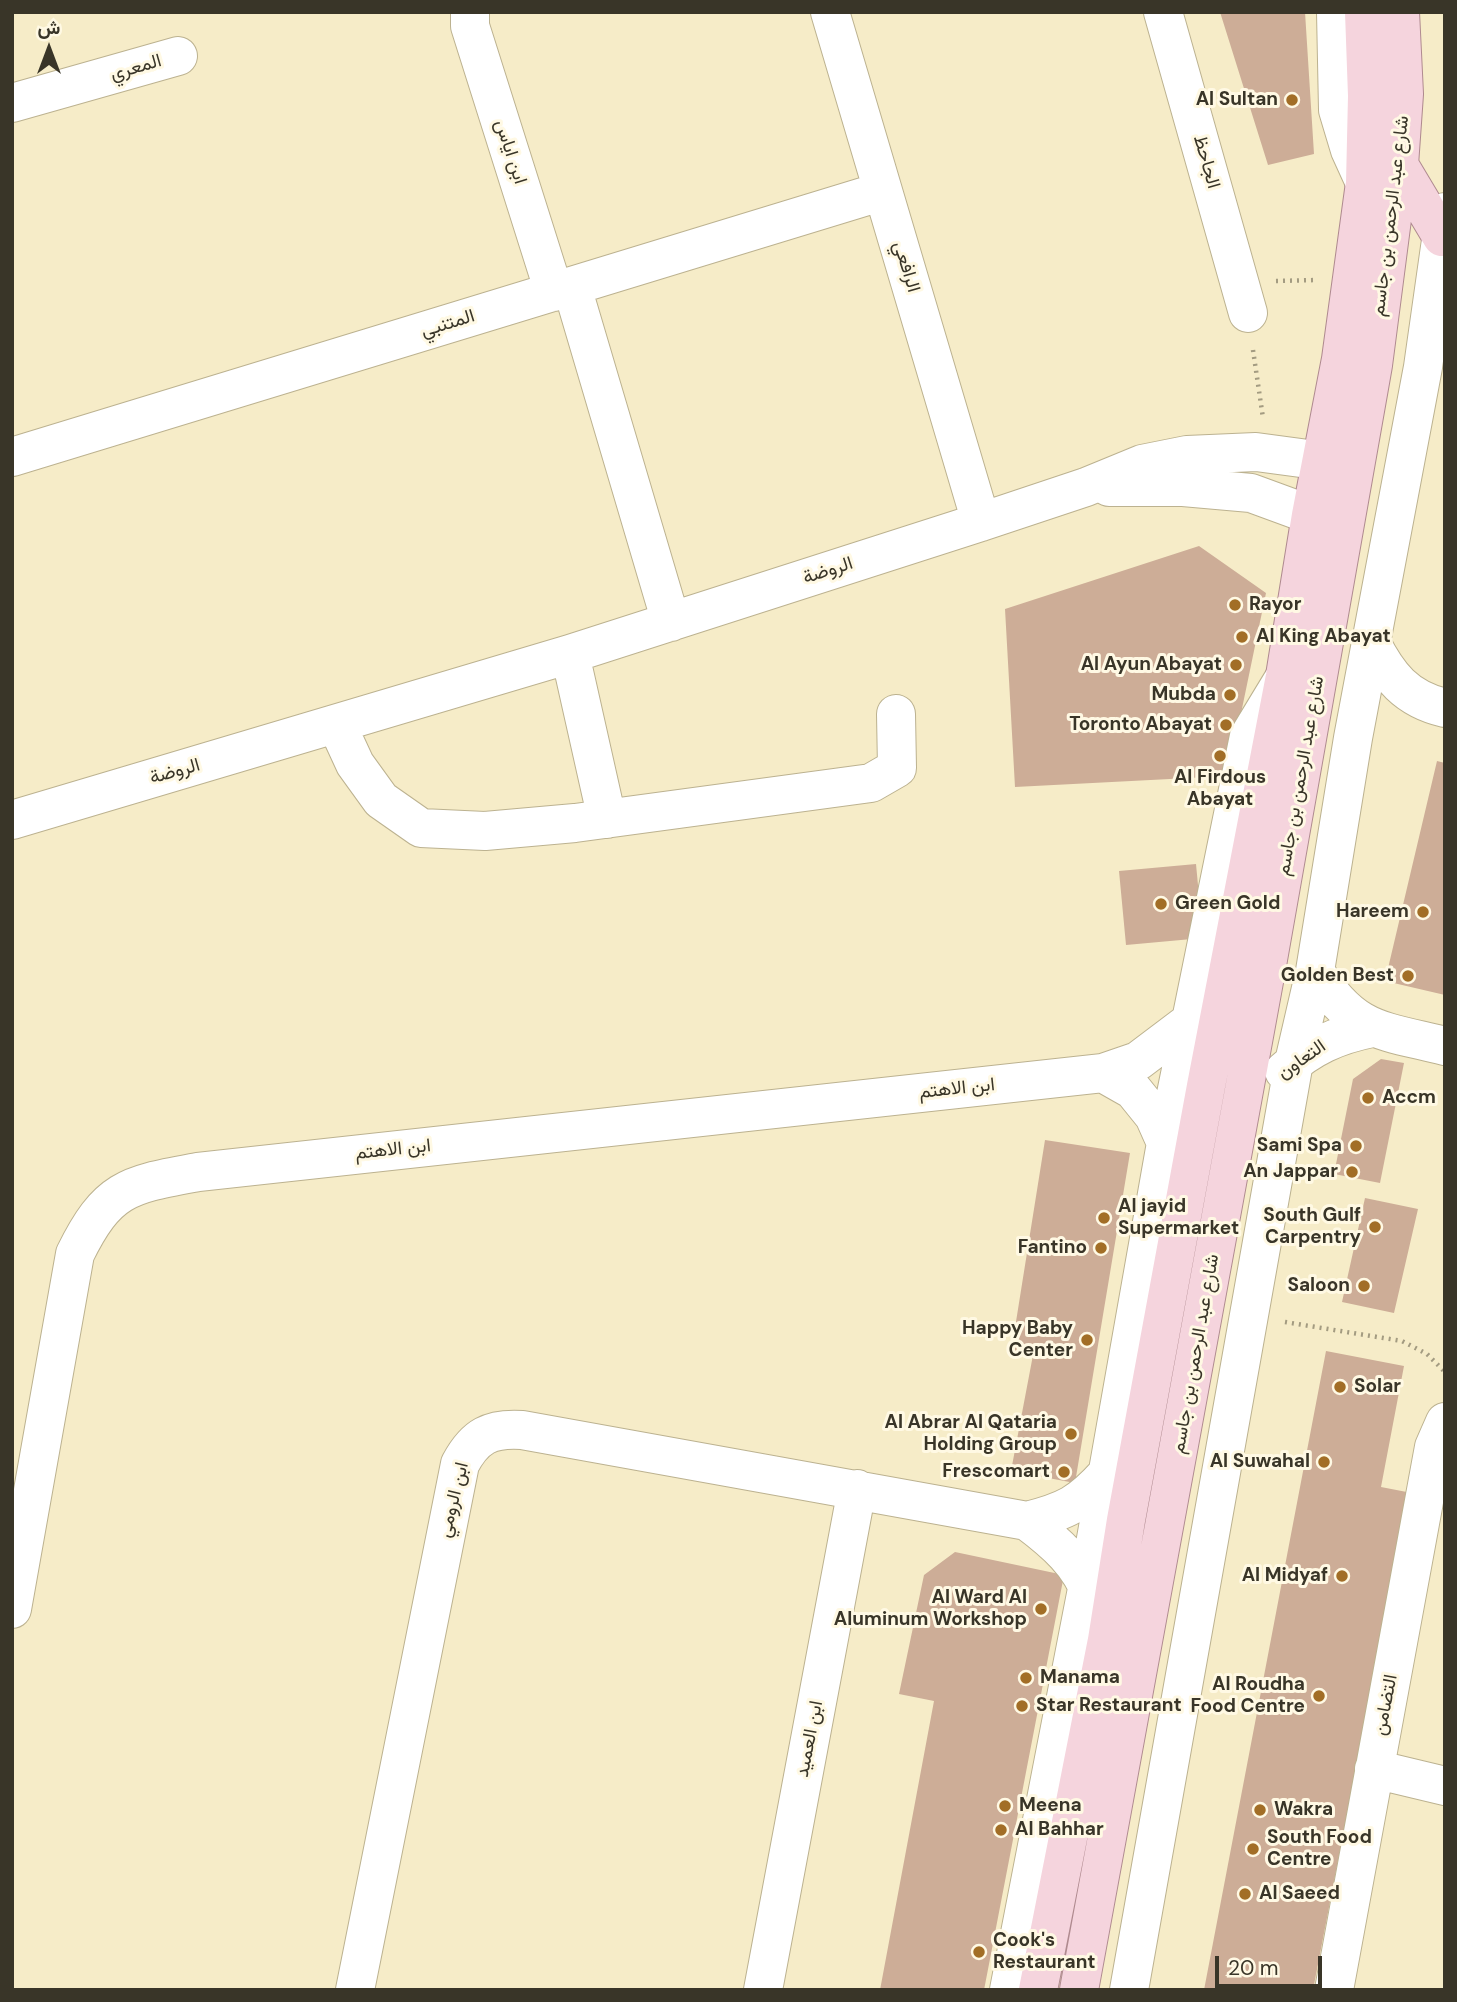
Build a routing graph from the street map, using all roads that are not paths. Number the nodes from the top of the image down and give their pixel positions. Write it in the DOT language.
graph roads {
  1 [pos="470,12"];
  2 [pos="830,12"];
  3 [pos="1163,12"];
  4 [pos="1336,12"];
  5 [pos="1364,12"];
  6 [pos="1400,12"];
  7 [pos="178,56"];
  8 [pos="12,103"];
  9 [pos="1387,179"];
  10 [pos="883,191"];
  11 [pos="1443,225"];
  12 [pos="563,289"];
  13 [pos="1244,297"];
  14 [pos="1439,324"];
  15 [pos="1445,394"];
  16 [pos="1411,426"];
  17 [pos="12,457"];
  18 [pos="1339,462"];
  19 [pos="1086,486"];
  20 [pos="981,522"];
  21 [pos="1328,522"];
  22 [pos="671,622"];
  23 [pos="1371,642"];
  24 [pos="570,654"];
  25 [pos="1301,680"];
  26 [pos="1436,706"];
  27 [pos="896,714"];
  28 [pos="337,725"];
  29 [pos="1353,738"];
  30 [pos="607,819"];
  31 [pos="12,820"];
  32 [pos="1315,971"];
  33 [pos="1191,1020"];
  34 [pos="1371,1028"];
  35 [pos="1445,1045"];
  36 [pos="1294,1062"];
  37 [pos="1103,1073"];
  38 [pos="1241,1109"];
  39 [pos="1166,1143"];
  40 [pos="1445,1422"];
  41 [pos="1107,1475"];
  42 [pos="857,1489"];
  43 [pos="1027,1521"];
  44 [pos="1088,1584"];
  45 [pos="12,1609"];
  46 [pos="1107,1640"];
  47 [pos="1374,1769"];
  48 [pos="1445,1786"];
  49 [pos="1090,1934"];
  50 [pos="355,1990"];
  51 [pos="763,1990"];
  52 [pos="1009,1990"];
  53 [pos="1038,1990"];
  54 [pos="1079,1990"];
  55 [pos="1110,1990"];
  56 [pos="1129,1990"];
  57 [pos="1334,1990"];
  1 -- 12 [label="street, ابن اياس"];
  2 -- 10 [label="street, الرافعي"];
  3 -- 13 [label="street, الجاحظ"];
  4 -- 9 [label="street, شارع عبد الرحمن بن جاسم"];
  5 -- 9 [label="main road, شارع عبد الرحمن بن جاسم"];
  6 -- 9 [label="main road, شارع عبد الرحمن بن جاسم"];
  7 -- 8 [label="street, المعري"];
  9 -- 11 [label="main road"];
  9 -- 18 [label="main road, شارع عبد الرحمن بن جاسم"];
  9 -- 18 [label="main road, شارع عبد الرحمن بن جاسم"];
  10 -- 12 [label="street, المتنبي"];
  10 -- 20 [label="street, الرافعي"];
  11 -- 14 [label="street"];
  12 -- 17 [label="street, المتنبي"];
  12 -- 22 [label="street, ابن اياس"];
  14 -- 16 [label="street"];
  15 -- 16 [label="street"];
  16 -- 23 [label="street"];
  18 -- 19 [label="street, الروضة"];
  18 -- 21 [label="main road, شارع عبد الرحمن بن جاسم"];
  19 -- 20 [label="street, الروضة"];
  19 -- 21 [label="street, الروضة"];
  20 -- 22 [label="street, الروضة"];
  21 -- 25 [label="main road, شارع عبد الرحمن بن جاسم"];
  22 -- 24 [label="street, الروضة"];
  23 -- 26 [label="street"];
  23 -- 29 [label="street"];
  24 -- 28 [label="street, الروضة"];
  24 -- 30 [label="street"];
  25 -- 33 [label="street, شارع عبد الرحمن بن جاسم"];
  25 -- 38 [label="main road, شارع عبد الرحمن بن جاسم"];
  25 -- 46 [label="main road, شارع عبد الرحمن بن جاسم"];
  26 -- 29 [label="street"];
  27 -- 30 [label="street"];
  28 -- 30 [label="street"];
  28 -- 31 [label="street, الروضة"];
  29 -- 32 [label="street"];
  32 -- 34 [label="street, التعاون"];
  32 -- 36 [label="street"];
  33 -- 37 [label="street, ابن الاهتم"];
  33 -- 39 [label="street, شارع عبد الرحمن بن جاسم"];
  34 -- 35 [label="street, التعاون"];
  34 -- 36 [label="street, التعاون"];
  36 -- 38 [label="street, التعاون"];
  36 -- 56 [label="street"];
  37 -- 39 [label="street"];
  37 -- 45 [label="street, ابن الاهتم"];
  38 -- 49 [label="main road, شارع عبد الرحمن بن جاسم"];
  39 -- 41 [label="street, شارع عبد الرحمن بن جاسم"];
  40 -- 47 [label="street, التضامن"];
  41 -- 43 [label="street, ابن الرومي"];
  41 -- 44 [label="street, شارع عبد الرحمن بن جاسم"];
  42 -- 43 [label="street, ابن الرومي"];
  42 -- 50 [label="street, ابن الرومي"];
  42 -- 51 [label="street, ابن العميد"];
  43 -- 44 [label="street, ابن الرومي"];
  44 -- 46 [label="street, ابن الرومي"];
  44 -- 52 [label="street, شارع عبد الرحمن بن جاسم"];
  46 -- 53 [label="main road, شارع عبد الرحمن بن جاسم"];
  47 -- 48 [label="street"];
  47 -- 57 [label="street, التضامن"];
  49 -- 54 [label="main road, شارع عبد الرحمن بن جاسم"];
  49 -- 55 [label="street"];
}
